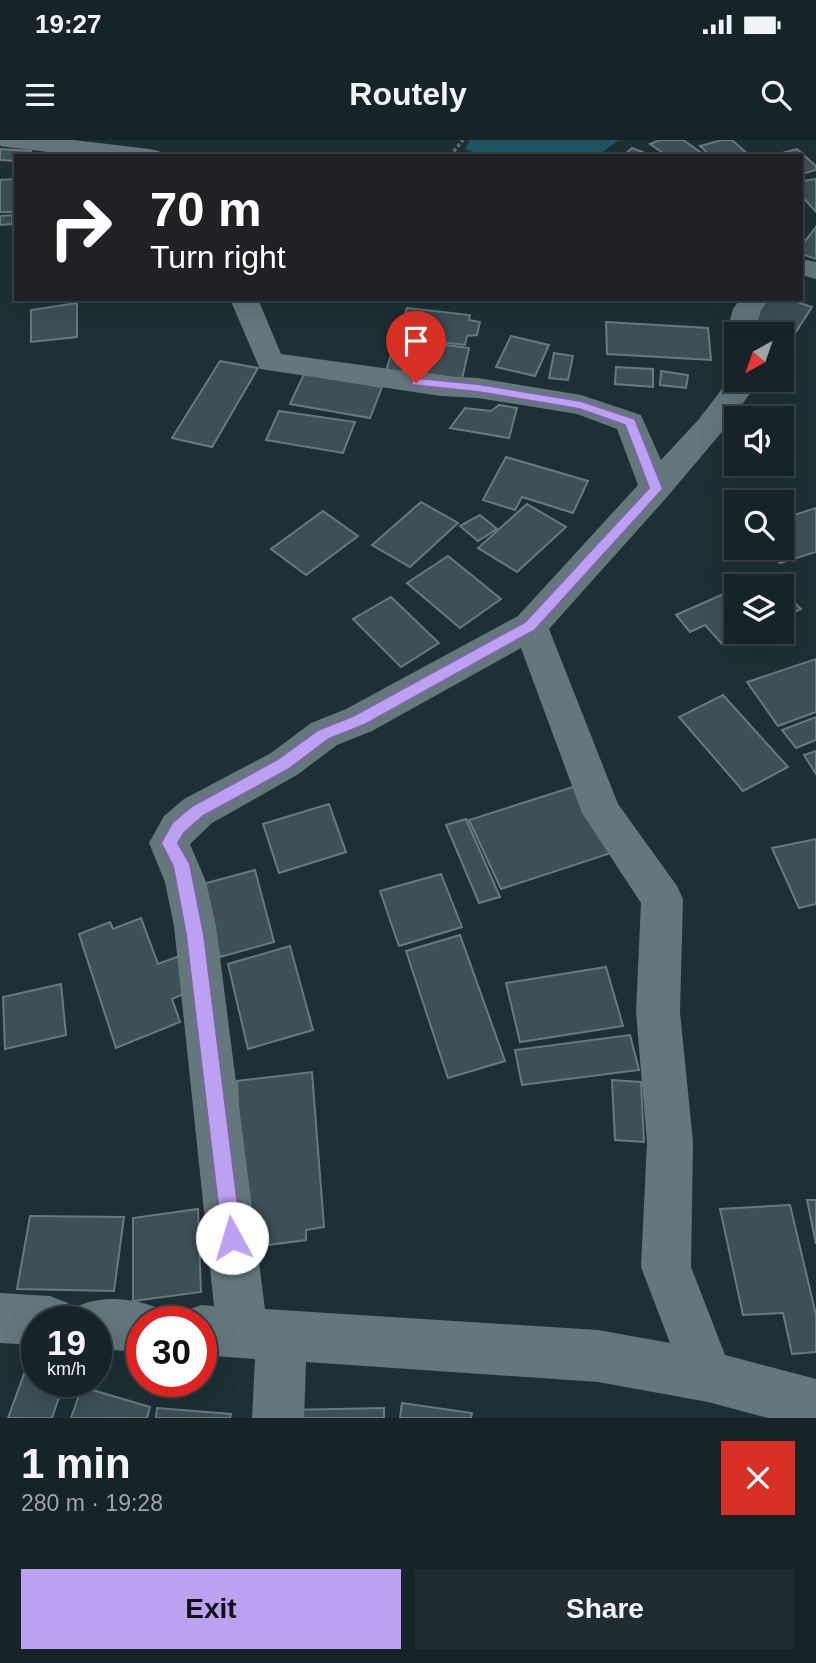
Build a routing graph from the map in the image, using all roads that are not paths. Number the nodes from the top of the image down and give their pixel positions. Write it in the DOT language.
graph roads {
  1 [pos="7,140"];
  2 [pos="132,154"];
  3 [pos="245,301"];
  4 [pos="753,301"];
  5 [pos="743,322"];
  6 [pos="736,392"];
  7 [pos="656,489"];
  8 [pos="530,626"];
  9 [pos="0,1318"];
  10 [pos="21,1319"];
  11 [pos="242,1333"];
  12 [pos="708,1376"];
  13 [pos="816,1405"];
  14 [pos="278,1418"];
  1 -- 2 [label="street"];
  3 -- 7 [label="street"];
  4 -- 5 [label="street"];
  6 -- 7 [label="street"];
  7 -- 8 [label="street"];
  8 -- 11 [label="street"];
  8 -- 12 [label="street"];
  9 -- 10 [label="street"];
  11 -- 12 [label="street"];
  11 -- 14 [label="street"];
  12 -- 13 [label="street"];
}
